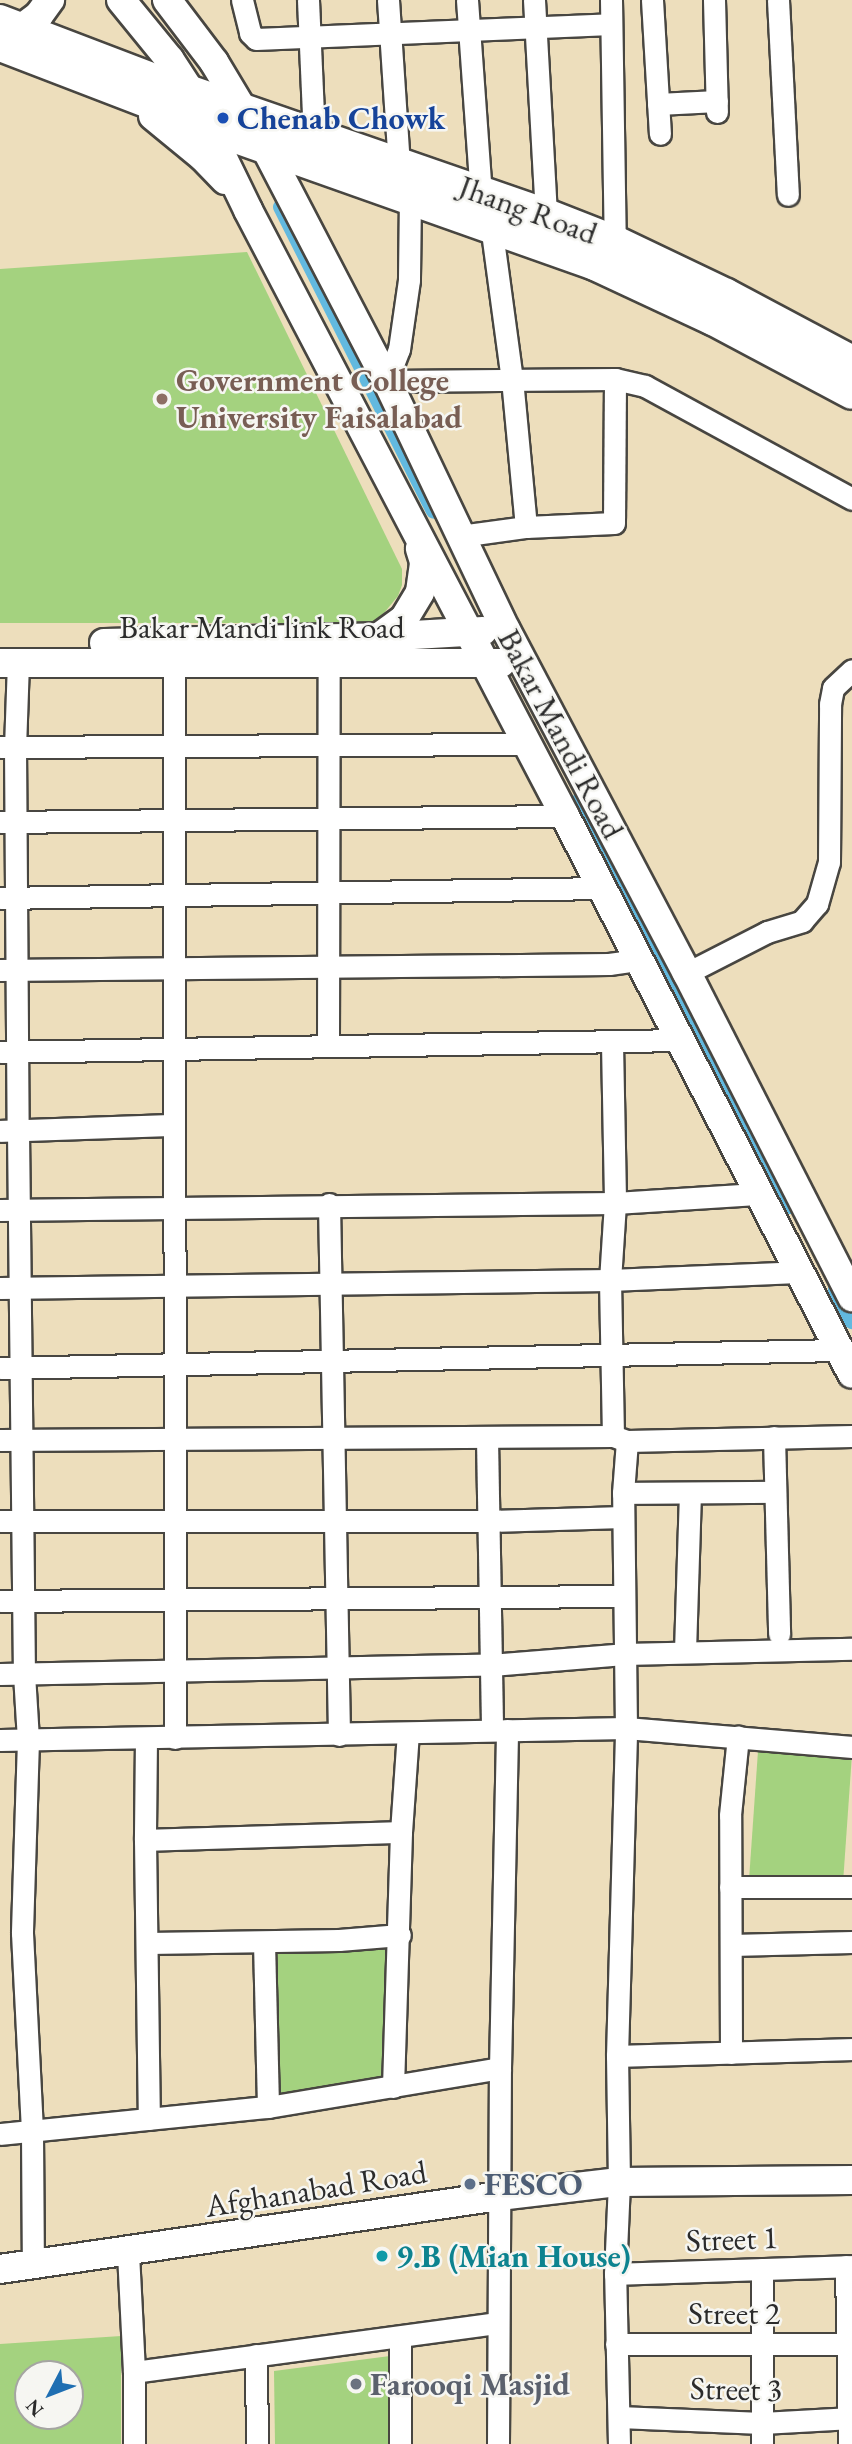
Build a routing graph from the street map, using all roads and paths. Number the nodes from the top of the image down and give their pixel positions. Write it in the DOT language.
graph roads {
  1 [pos="50,0"];
  2 [pos="121,0"];
  3 [pos="167,0"];
  4 [pos="242,0"];
  5 [pos="308,0"];
  6 [pos="388,0"];
  7 [pos="467,0"];
  8 [pos="534,0"];
  9 [pos="611,0"];
  10 [pos="652,0"];
  11 [pos="714,0"];
  12 [pos="778,0"];
  13 [pos="11,24"];
  14 [pos="611,24"];
  15 [pos="536,27"];
  16 [pos="469,29"];
  17 [pos="390,32"];
  18 [pos="310,35"];
  19 [pos="0,47"];
  20 [pos="191,92"];
  21 [pos="118,94"];
  22 [pos="658,104"];
  23 [pos="245,113"];
  24 [pos="208,127"];
  25 [pos="660,134"];
  26 [pos="314,135"];
  27 [pos="265,147"];
  28 [pos="399,164"];
  29 [pos="481,193"];
  30 [pos="788,195"];
  31 [pos="410,197"];
  32 [pos="248,210"];
  33 [pos="546,215"];
  34 [pos="491,225"];
  35 [pos="615,242"];
  36 [pos="852,362"];
  37 [pos="615,379"];
  38 [pos="512,380"];
  39 [pos="387,382"];
  40 [pos="852,393"];
  41 [pos="852,499"];
  42 [pos="526,527"];
  43 [pos="415,532"];
  44 [pos="460,536"];
  45 [pos="506,630"];
  46 [pos="467,632"];
  47 [pos="379,637"];
  48 [pos="6,657"];
  49 [pos="329,661"];
  50 [pos="174,662"];
  51 [pos="524,662"];
  52 [pos="484,663"];
  53 [pos="852,670"];
  54 [pos="528,744"];
  55 [pos="329,745"];
  56 [pos="174,746"];
  57 [pos="8,747"];
  58 [pos="565,816"];
  59 [pos="328,818"];
  60 [pos="174,820"];
  61 [pos="8,822"];
  62 [pos="601,888"];
  63 [pos="328,892"];
  64 [pos="174,895"];
  65 [pos="8,898"];
  66 [pos="639,960"];
  67 [pos="328,965"];
  68 [pos="174,967"];
  69 [pos="8,970"];
  70 [pos="687,973"];
  71 [pos="680,1040"];
  72 [pos="612,1042"];
  73 [pos="328,1046"];
  74 [pos="174,1049"];
  75 [pos="9,1052"];
  76 [pos="174,1125"];
  77 [pos="9,1131"];
  78 [pos="757,1194"];
  79 [pos="615,1203"];
  80 [pos="805,1204"];
  81 [pos="329,1205"];
  82 [pos="174,1207"];
  83 [pos="10,1210"];
  84 [pos="773,1222"];
  85 [pos="798,1272"];
  86 [pos="610,1280"];
  87 [pos="330,1282"];
  88 [pos="174,1285"];
  89 [pos="849,1286"];
  90 [pos="10,1288"];
  91 [pos="612,1355"];
  92 [pos="332,1361"];
  93 [pos="846,1362"];
  94 [pos="175,1364"];
  95 [pos="10,1368"];
  96 [pos="852,1436"];
  97 [pos="774,1437"];
  98 [pos="333,1438"];
  99 [pos="487,1438"];
  100 [pos="620,1438"];
  101 [pos="175,1439"];
  102 [pos="0,1440"];
  103 [pos="22,1440"];
  104 [pos="774,1492"];
  105 [pos="622,1493"];
  106 [pos="690,1493"];
  107 [pos="623,1517"];
  108 [pos="0,1521"];
  109 [pos="23,1521"];
  110 [pos="175,1521"];
  111 [pos="335,1521"];
  112 [pos="488,1521"];
  113 [pos="622,1596"];
  114 [pos="489,1599"];
  115 [pos="175,1600"];
  116 [pos="336,1600"];
  117 [pos="0,1601"];
  118 [pos="23,1601"];
  119 [pos="779,1634"];
  120 [pos="852,1649"];
  121 [pos="685,1651"];
  122 [pos="624,1654"];
  123 [pos="491,1665"];
  124 [pos="337,1668"];
  125 [pos="175,1671"];
  126 [pos="0,1674"];
  127 [pos="24,1674"];
  128 [pos="626,1728"];
  129 [pos="499,1730"];
  130 [pos="408,1732"];
  131 [pos="339,1735"];
  132 [pos="738,1736"];
  133 [pos="146,1738"];
  134 [pos="175,1738"];
  135 [pos="0,1740"];
  136 [pos="28,1740"];
  137 [pos="852,1746"];
  138 [pos="401,1832"];
  139 [pos="145,1840"];
  140 [pos="730,1887"];
  141 [pos="852,1887"];
  142 [pos="400,1935"];
  143 [pos="264,1942"];
  144 [pos="852,1942"];
  145 [pos="148,1943"];
  146 [pos="732,1945"];
  147 [pos="852,2049"];
  148 [pos="731,2053"];
  149 [pos="617,2056"];
  150 [pos="500,2068"];
  151 [pos="393,2087"];
  152 [pos="268,2107"];
  153 [pos="149,2119"];
  154 [pos="32,2133"];
  155 [pos="0,2134"];
  156 [pos="852,2180"];
  157 [pos="619,2182"];
  158 [pos="499,2196"];
  159 [pos="128,2253"];
  160 [pos="33,2266"];
  161 [pos="849,2266"];
  162 [pos="762,2269"];
  163 [pos="0,2270"];
  164 [pos="615,2274"];
  165 [pos="497,2323"];
  166 [pos="400,2337"];
  167 [pos="617,2344"];
  168 [pos="850,2344"];
  169 [pos="765,2346"];
  170 [pos="256,2355"];
  171 [pos="135,2372"];
  172 [pos="619,2417"];
  173 [pos="850,2418"];
  174 [pos="762,2433"];
  175 [pos="134,2444"];
  176 [pos="257,2444"];
  177 [pos="400,2444"];
  178 [pos="498,2444"];
  179 [pos="620,2444"];
  180 [pos="849,2444"];
  1 -- 13 [label="main road"];
  2 -- 20 [label="main road, Bakar Mandi Road"];
  3 -- 23 [label="main road, Bakar Mandi Road"];
  4 -- 18 [label="street"];
  5 -- 18 [label="street"];
  6 -- 17 [label="street"];
  7 -- 16 [label="street"];
  8 -- 15 [label="street"];
  9 -- 14 [label="street"];
  10 -- 22 [label="street"];
  11 -- 22 [label="street"];
  12 -- 30 [label="street"];
  13 -- 20 [label="main road"];
  14 -- 15 [label="street"];
  14 -- 35 [label="street"];
  15 -- 16 [label="street"];
  15 -- 33 [label="street"];
  16 -- 17 [label="street"];
  16 -- 29 [label="street"];
  17 -- 18 [label="street"];
  17 -- 28 [label="street"];
  18 -- 26 [label="street"];
  19 -- 21 [label="main road"];
  20 -- 23 [label="highway, Jhang Road"];
  20 -- 24 [label="main road, Bakar Mandi Road"];
  21 -- 24 [label="main road"];
  21 -- 32 [label="main road"];
  22 -- 25 [label="street"];
  23 -- 26 [label="highway, Jhang Road"];
  23 -- 27 [label="main road, Bakar Mandi Road"];
  24 -- 27 [label="highway, Jhang Road"];
  24 -- 32 [label="main road, Bakar Mandi Road"];
  26 -- 28 [label="highway, Jhang Road"];
  27 -- 31 [label="highway, Jhang Road"];
  27 -- 39 [label="main road, Bakar Mandi Road"];
  28 -- 29 [label="highway, Jhang Road"];
  29 -- 33 [label="highway, Jhang Road"];
  31 -- 34 [label="highway, Jhang Road"];
  31 -- 39 [label="street"];
  32 -- 43 [label="main road, Bakar Mandi Road"];
  33 -- 35 [label="highway, Jhang Road"];
  34 -- 38 [label="street"];
  34 -- 40 [label="highway, Jhang Road"];
  35 -- 36 [label="highway, Jhang Road"];
  37 -- 38 [label="street"];
  37 -- 41 [label="street"];
  37 -- 42 [label="street"];
  38 -- 39 [label="street"];
  38 -- 42 [label="street"];
  39 -- 44 [label="main road, Bakar Mandi Road"];
  42 -- 44 [label="street"];
  43 -- 46 [label="main road, Bakar Mandi Road"];
  43 -- 47 [label="main road"];
  44 -- 45 [label="main road, Bakar Mandi Road"];
  45 -- 46 [label="main road, Bakar Mandi link Road"];
  45 -- 51 [label="main road, Bakar Mandi Road"];
  46 -- 47 [label="main road, Bakar Mandi link Road"];
  46 -- 52 [label="main road, Bakar Mandi Road"];
  47 -- 48 [label="main road, Bakar Mandi link Road"];
  48 -- 50 [label="main road, Bakar Mandi link Road"];
  48 -- 57 [label="street"];
  49 -- 50 [label="main road, Bakar Mandi link Road"];
  49 -- 52 [label="main road, Bakar Mandi link Road"];
  49 -- 55 [label="street"];
  50 -- 56 [label="street"];
  51 -- 52 [label="main road, Bakar Mandi link Road"];
  51 -- 70 [label="main road, Bakar Mandi Road"];
  52 -- 54 [label="main road, Bakar Mandi Road"];
  53 -- 70 [label="street"];
  54 -- 55 [label="street"];
  54 -- 58 [label="main road, Bakar Mandi Road"];
  55 -- 56 [label="street"];
  55 -- 59 [label="street"];
  56 -- 57 [label="street"];
  56 -- 60 [label="street"];
  57 -- 61 [label="street"];
  58 -- 59 [label="street"];
  58 -- 62 [label="main road, Bakar Mandi Road"];
  59 -- 60 [label="street"];
  59 -- 63 [label="street"];
  60 -- 61 [label="street"];
  60 -- 64 [label="street"];
  61 -- 65 [label="street"];
  62 -- 63 [label="street"];
  62 -- 66 [label="main road, Bakar Mandi Road"];
  63 -- 64 [label="street"];
  63 -- 67 [label="street"];
  64 -- 65 [label="street"];
  64 -- 68 [label="street"];
  65 -- 69 [label="street"];
  66 -- 67 [label="street"];
  66 -- 71 [label="main road, Bakar Mandi Road"];
  67 -- 68 [label="street"];
  67 -- 73 [label="street"];
  68 -- 69 [label="street"];
  68 -- 74 [label="street"];
  69 -- 75 [label="street"];
  70 -- 80 [label="main road, Bakar Mandi Road"];
  71 -- 72 [label="street"];
  71 -- 78 [label="main road, Bakar Mandi Road"];
  72 -- 73 [label="street"];
  72 -- 79 [label="street"];
  73 -- 74 [label="street"];
  74 -- 75 [label="street"];
  74 -- 76 [label="street"];
  75 -- 77 [label="street"];
  76 -- 77 [label="street"];
  76 -- 82 [label="street"];
  77 -- 83 [label="street"];
  78 -- 79 [label="street"];
  78 -- 84 [label="main road, Bakar Mandi Road"];
  79 -- 81 [label="street"];
  79 -- 86 [label="street"];
  80 -- 84 [label="main road"];
  80 -- 89 [label="main road, Bakar Mandi Road"];
  81 -- 82 [label="street"];
  81 -- 87 [label="street"];
  82 -- 83 [label="street"];
  82 -- 88 [label="street"];
  83 -- 90 [label="street"];
  84 -- 85 [label="main road, Bakar Mandi Road"];
  85 -- 86 [label="street"];
  85 -- 93 [label="main road, Bakar Mandi Road"];
  86 -- 87 [label="street"];
  86 -- 91 [label="street"];
  87 -- 88 [label="street"];
  87 -- 92 [label="street"];
  88 -- 90 [label="street"];
  88 -- 94 [label="street"];
  90 -- 95 [label="street"];
  91 -- 92 [label="street"];
  91 -- 93 [label="street"];
  91 -- 100 [label="street"];
  92 -- 94 [label="street"];
  92 -- 98 [label="street"];
  94 -- 95 [label="street"];
  94 -- 101 [label="street"];
  95 -- 103 [label="street"];
  96 -- 97 [label="street"];
  97 -- 100 [label="street"];
  97 -- 104 [label="street"];
  98 -- 99 [label="street"];
  98 -- 101 [label="street"];
  98 -- 111 [label="street"];
  99 -- 100 [label="street"];
  99 -- 112 [label="street"];
  100 -- 105 [label="street"];
  101 -- 103 [label="street"];
  101 -- 110 [label="street"];
  102 -- 103 [label="street"];
  103 -- 109 [label="street"];
  104 -- 106 [label="street"];
  104 -- 119 [label="street"];
  105 -- 106 [label="street"];
  105 -- 107 [label="street"];
  106 -- 121 [label="street"];
  107 -- 112 [label="street"];
  107 -- 113 [label="street"];
  108 -- 109 [label="street"];
  109 -- 110 [label="street"];
  109 -- 118 [label="street"];
  110 -- 111 [label="street"];
  110 -- 115 [label="street"];
  111 -- 112 [label="street"];
  111 -- 116 [label="street"];
  112 -- 114 [label="street"];
  113 -- 114 [label="street"];
  113 -- 122 [label="street"];
  114 -- 116 [label="street"];
  114 -- 123 [label="street"];
  115 -- 116 [label="street"];
  115 -- 118 [label="street"];
  115 -- 125 [label="street"];
  116 -- 124 [label="street"];
  117 -- 118 [label="street"];
  118 -- 127 [label="street"];
  120 -- 121 [label="street"];
  121 -- 122 [label="street"];
  122 -- 123 [label="street"];
  122 -- 128 [label="street"];
  123 -- 124 [label="street"];
  123 -- 129 [label="street"];
  124 -- 125 [label="street"];
  124 -- 131 [label="street"];
  125 -- 127 [label="street"];
  125 -- 134 [label="street"];
  126 -- 127 [label="street"];
  127 -- 136 [label="street"];
  128 -- 129 [label="street"];
  128 -- 132 [label="street"];
  128 -- 149 [label="street"];
  129 -- 130 [label="street"];
  129 -- 150 [label="street"];
  130 -- 131 [label="street"];
  130 -- 138 [label="street"];
  131 -- 134 [label="street"];
  132 -- 137 [label="street"];
  132 -- 140 [label="street"];
  133 -- 134 [label="street"];
  133 -- 136 [label="street"];
  133 -- 139 [label="street"];
  135 -- 136 [label="street"];
  136 -- 154 [label="street"];
  138 -- 139 [label="street"];
  138 -- 142 [label="street"];
  139 -- 145 [label="street"];
  140 -- 141 [label="street"];
  140 -- 146 [label="street"];
  142 -- 143 [label="street"];
  142 -- 151 [label="street"];
  143 -- 145 [label="street"];
  143 -- 152 [label="street"];
  144 -- 146 [label="street"];
  145 -- 153 [label="street"];
  146 -- 148 [label="street"];
  147 -- 148 [label="street"];
  148 -- 149 [label="street"];
  149 -- 157 [label="street"];
  150 -- 151 [label="street"];
  150 -- 158 [label="street"];
  151 -- 152 [label="street"];
  152 -- 153 [label="street"];
  153 -- 154 [label="street"];
  154 -- 155 [label="street"];
  154 -- 160 [label="street"];
  156 -- 157 [label="main road, Afghanabad Road"];
  157 -- 158 [label="main road, Afghanabad Road"];
  157 -- 164 [label="street"];
  158 -- 159 [label="main road, Afghanabad Road"];
  158 -- 165 [label="street"];
  159 -- 160 [label="main road, Afghanabad Road"];
  159 -- 171 [label="street"];
  160 -- 163 [label="main road, Afghanabad Road"];
  161 -- 162 [label="street, Street 1"];
  161 -- 168 [label="street"];
  162 -- 164 [label="street, Street 1"];
  162 -- 169 [label="street"];
  164 -- 167 [label="street"];
  165 -- 166 [label="street"];
  165 -- 178 [label="street"];
  166 -- 170 [label="street"];
  166 -- 177 [label="street"];
  167 -- 169 [label="street, Street 2"];
  167 -- 172 [label="street"];
  168 -- 169 [label="street, Street 2"];
  168 -- 173 [label="street"];
  169 -- 174 [label="street"];
  170 -- 171 [label="street"];
  170 -- 176 [label="street"];
  171 -- 175 [label="street"];
  172 -- 174 [label="street, Street 3"];
  172 -- 179 [label="street"];
  173 -- 174 [label="street, Street 3"];
  173 -- 180 [label="street"];
}
